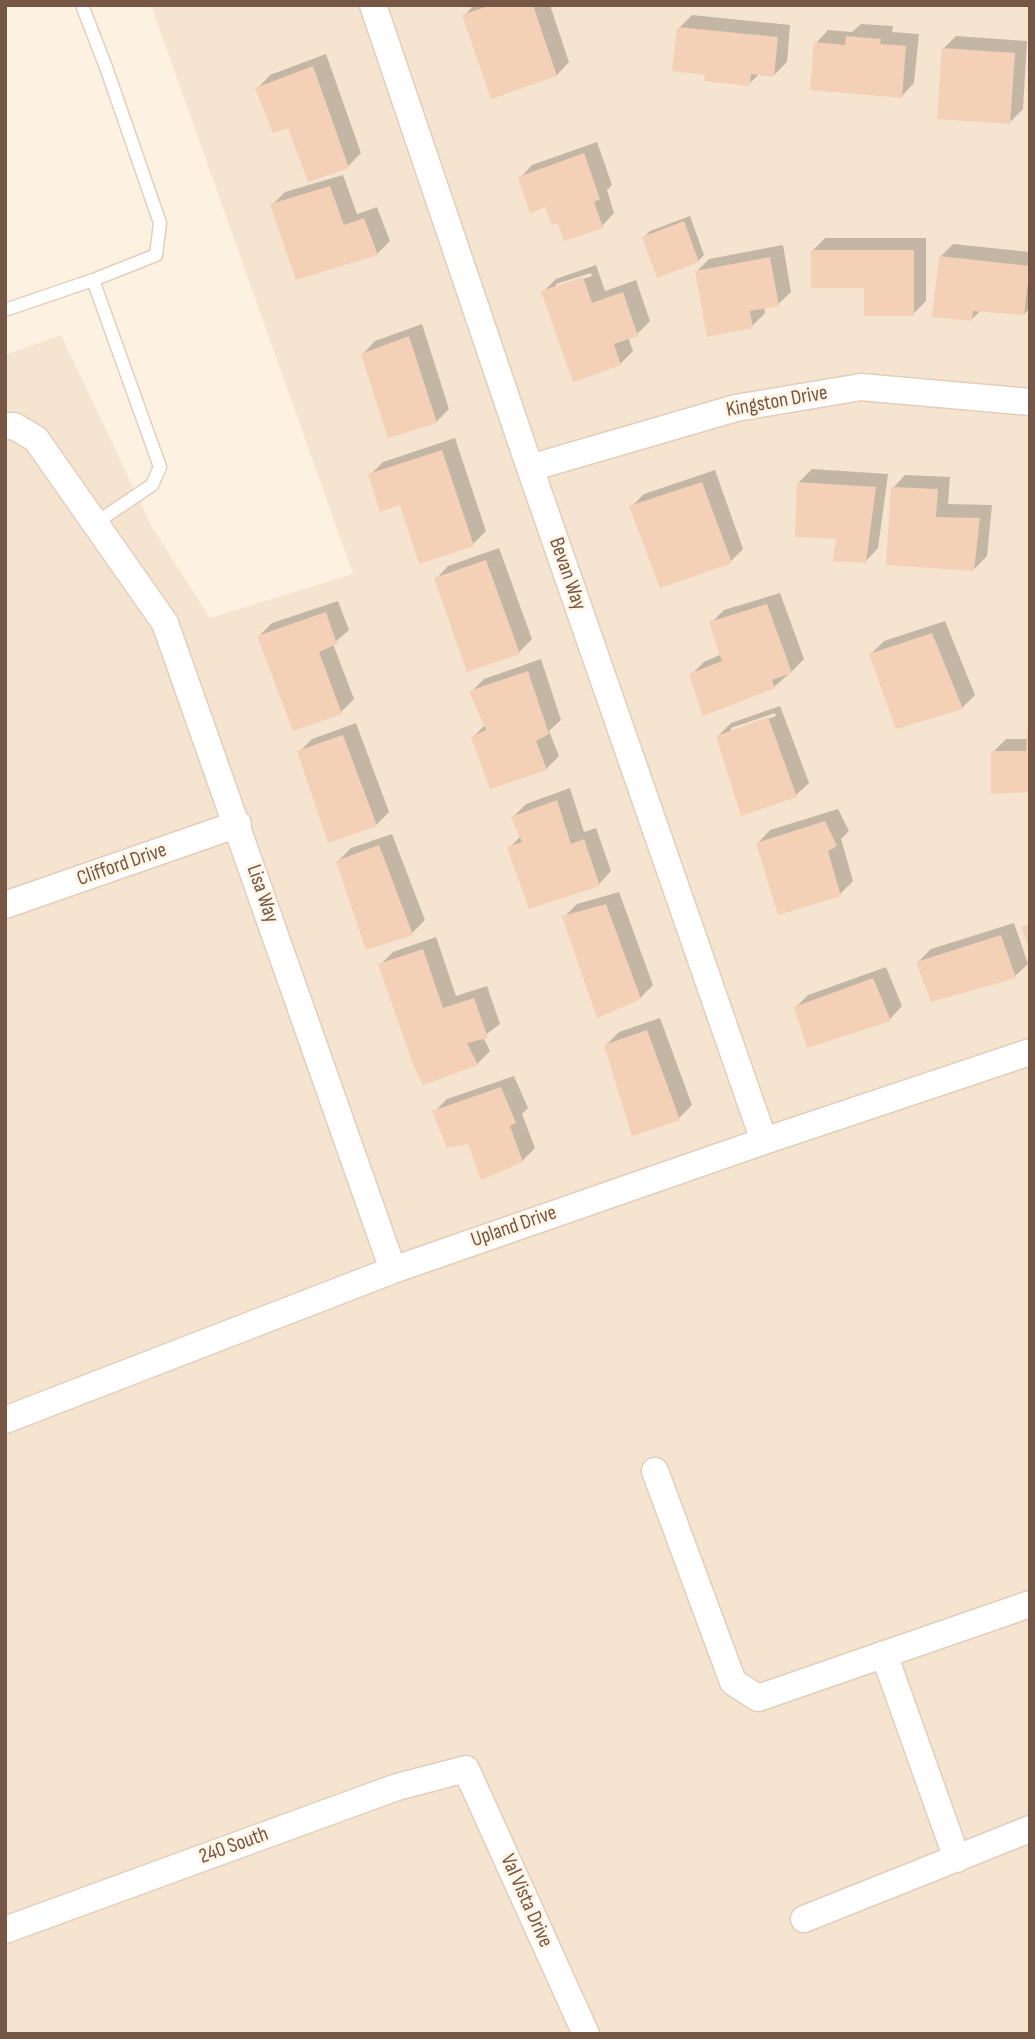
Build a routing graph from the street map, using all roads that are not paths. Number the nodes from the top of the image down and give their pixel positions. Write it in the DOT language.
graph roads {
  1 [pos="82,5"];
  2 [pos="373,5"];
  3 [pos="93,280"];
  4 [pos="5,310"];
  5 [pos="1030,402"];
  6 [pos="5,426"];
  7 [pos="530,468"];
  8 [pos="98,528"];
  9 [pos="238,824"];
  10 [pos="5,905"];
  11 [pos="1030,1052"];
  12 [pos="764,1141"];
  13 [pos="393,1270"];
  14 [pos="5,1420"];
  15 [pos="655,1471"];
  16 [pos="1030,1604"];
  17 [pos="884,1654"];
  18 [pos="466,1769"];
  19 [pos="1030,1829"];
  20 [pos="957,1859"];
  21 [pos="804,1919"];
  22 [pos="5,1930"];
  23 [pos="586,2034"];
  1 -- 3 [label="lane"];
  2 -- 7 [label="street, Bevan Way"];
  3 -- 4 [label="lane"];
  3 -- 8 [label="lane"];
  5 -- 7 [label="street, Kingston Drive"];
  6 -- 8 [label="street, Lisa Way"];
  7 -- 12 [label="street, Bevan Way"];
  8 -- 9 [label="street, Lisa Way"];
  9 -- 10 [label="street, Clifford Drive"];
  9 -- 13 [label="street, Lisa Way"];
  11 -- 12 [label="street, Upland Drive"];
  12 -- 13 [label="street, Upland Drive"];
  13 -- 14 [label="street, Upland Drive"];
  15 -- 17 [label="street"];
  16 -- 17 [label="street"];
  17 -- 20 [label="street"];
  18 -- 22 [label="street, 240 South"];
  18 -- 23 [label="street, Val Vista Drive"];
  19 -- 20 [label="street"];
  20 -- 21 [label="street"];
}
